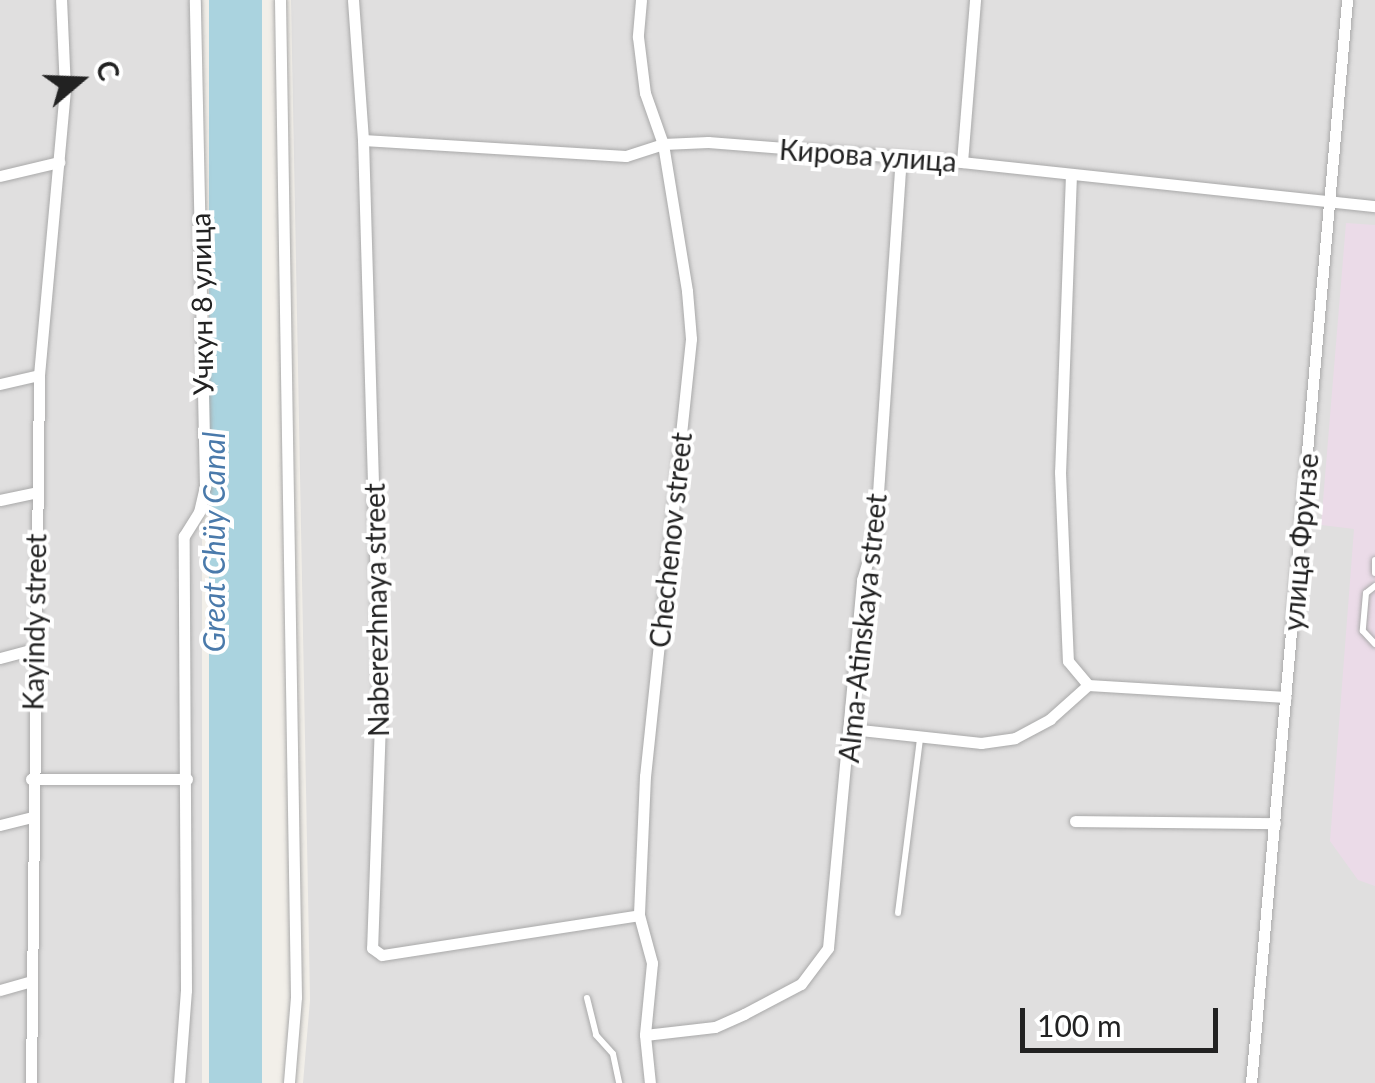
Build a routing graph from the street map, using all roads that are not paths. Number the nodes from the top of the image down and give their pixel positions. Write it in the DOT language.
graph roads {
  1 [pos="61,0"];
  2 [pos="195,0"];
  3 [pos="280,0"];
  4 [pos="353,0"];
  5 [pos="641,0"];
  6 [pos="975,0"];
  7 [pos="1347,0"];
  8 [pos="362,140"];
  9 [pos="662,144"];
  10 [pos="902,157"];
  11 [pos="60,162"];
  12 [pos="962,162"];
  13 [pos="1071,174"];
  14 [pos="0,176"];
  15 [pos="1332,202"];
  16 [pos="1375,206"];
  17 [pos="39,375"];
  18 [pos="0,384"];
  19 [pos="36,492"];
  20 [pos="0,500"];
  21 [pos="1375,560"];
  22 [pos="1375,573"];
  23 [pos="1375,586"];
  24 [pos="1375,644"];
  25 [pos="33,649"];
  26 [pos="0,658"];
  27 [pos="1088,685"];
  28 [pos="1286,697"];
  29 [pos="851,729"];
  30 [pos="920,736"];
  31 [pos="32,780"];
  32 [pos="187,780"];
  33 [pos="31,816"];
  34 [pos="1074,820"];
  35 [pos="1275,822"];
  36 [pos="0,824"];
  37 [pos="898,913"];
  38 [pos="639,915"];
  39 [pos="31,981"];
  40 [pos="0,990"];
  41 [pos="586,998"];
  42 [pos="646,1036"];
  43 [pos="31,1083"];
  44 [pos="179,1083"];
  45 [pos="289,1083"];
  46 [pos="619,1083"];
  47 [pos="650,1083"];
  48 [pos="1251,1083"];
  1 -- 11 [label="street, Kayindy street"];
  2 -- 32 [label="street, Учкун 8 улица"];
  3 -- 45 [label="street"];
  4 -- 8 [label="street, Naberezhnaya street"];
  5 -- 9 [label="street, Chechenov street"];
  6 -- 12 [label="street"];
  7 -- 15 [label="street, улица Фрунзе"];
  8 -- 9 [label="street, Кирова улица"];
  8 -- 38 [label="street, Naberezhnaya street"];
  9 -- 10 [label="street, Кирова улица"];
  9 -- 38 [label="street, Chechenov street"];
  10 -- 12 [label="street, Кирова улица"];
  10 -- 29 [label="street, Alma-Atinskaya street"];
  11 -- 14 [label="street"];
  11 -- 17 [label="street, Kayindy street"];
  12 -- 13 [label="street, Кирова улица"];
  13 -- 15 [label="street, Кирова улица"];
  13 -- 27 [label="street"];
  15 -- 16 [label="street, Кирова улица"];
  15 -- 28 [label="street, улица Фрунзе"];
  17 -- 18 [label="street"];
  17 -- 19 [label="street, Kayindy street"];
  19 -- 20 [label="street"];
  19 -- 25 [label="street, Kayindy street"];
  21 -- 22 [label="lane"];
  23 -- 24 [label="lane"];
  25 -- 26 [label="street"];
  25 -- 31 [label="street, Kayindy street"];
  27 -- 28 [label="street"];
  27 -- 30 [label="street"];
  28 -- 35 [label="street, улица Фрунзе"];
  29 -- 30 [label="street"];
  29 -- 42 [label="street, Alma-Atinskaya street"];
  30 -- 37 [label="lane"];
  31 -- 32 [label="street"];
  31 -- 33 [label="street, Kayindy street"];
  32 -- 44 [label="street, Учкун 8 улица"];
  33 -- 36 [label="street"];
  33 -- 39 [label="street, Kayindy street"];
  34 -- 35 [label="street"];
  35 -- 48 [label="street, улица Фрунзе"];
  38 -- 42 [label="street, Chechenov street"];
  39 -- 40 [label="street"];
  39 -- 43 [label="street, Kayindy street"];
  41 -- 46 [label="lane"];
  42 -- 47 [label="street, Chechenov street"];
}
